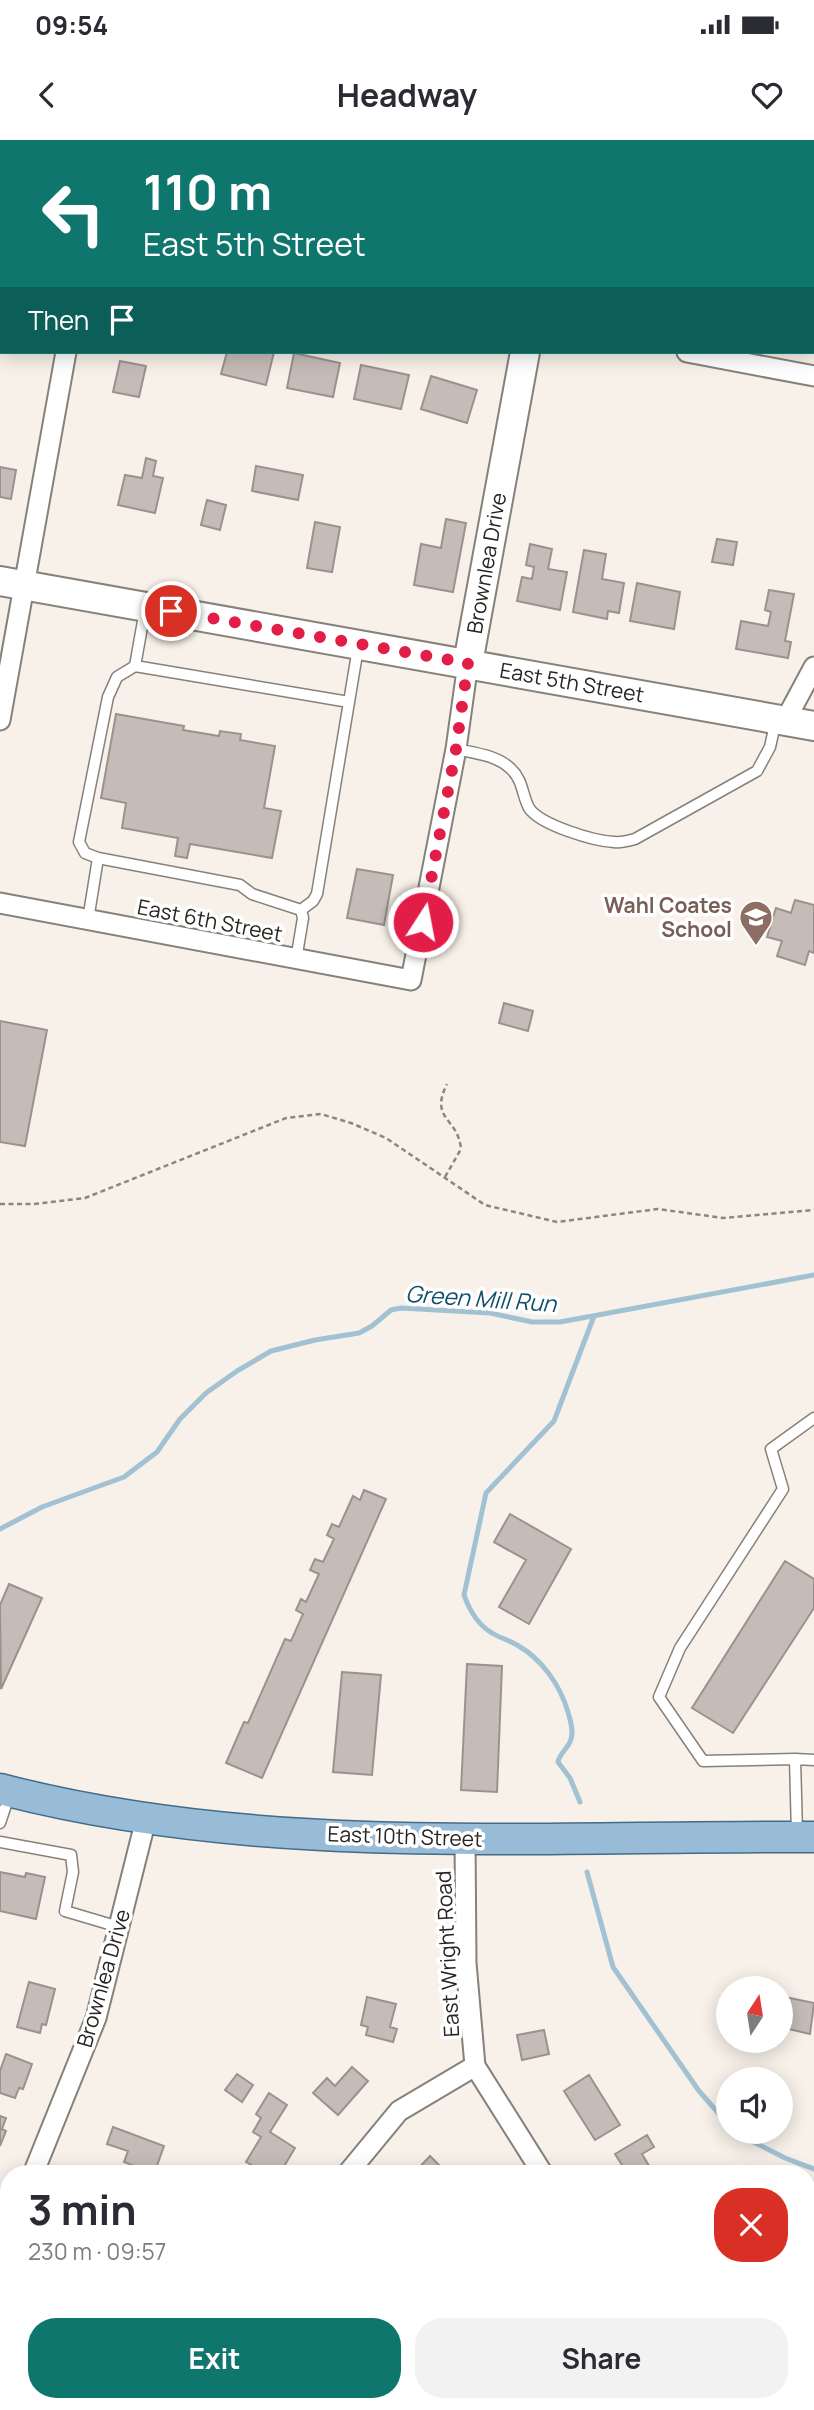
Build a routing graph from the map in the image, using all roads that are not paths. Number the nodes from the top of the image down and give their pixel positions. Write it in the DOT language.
graph roads {
  1 [pos="66,354"];
  2 [pos="525,354"];
  3 [pos="698,354"];
  4 [pos="814,376"];
  5 [pos="12,583"];
  6 [pos="146,607"];
  7 [pos="359,644"];
  8 [pos="468,663"];
  9 [pos="135,666"];
  10 [pos="814,667"];
  11 [pos="349,702"];
  12 [pos="0,720"];
  13 [pos="781,720"];
  14 [pos="814,726"];
  15 [pos="456,749"];
  16 [pos="98,859"];
  17 [pos="0,903"];
  18 [pos="301,909"];
  19 [pos="88,920"];
  20 [pos="296,960"];
  21 [pos="411,980"];
  22 [pos="814,1418"];
  23 [pos="795,1759"];
  24 [pos="814,1760"];
  25 [pos="5,1791"];
  26 [pos="146,1819"];
  27 [pos="0,1823"];
  28 [pos="806,1837"];
  29 [pos="465,1840"];
  30 [pos="0,1842"];
  31 [pos="119,1927"];
  32 [pos="475,2066"];
  33 [pos="37,2165"];
  34 [pos="355,2165"];
  35 [pos="537,2165"];
  1 -- 5 [label="street"];
  2 -- 8 [label="main road, Brownlea Drive"];
  3 -- 4 [label="street"];
  5 -- 6 [label="main road, East 5th Street"];
  5 -- 12 [label="street"];
  6 -- 7 [label="main road, East 5th Street"];
  6 -- 9 [label="lane"];
  7 -- 8 [label="main road, East 5th Street"];
  7 -- 11 [label="lane"];
  8 -- 13 [label="main road, East 5th Street"];
  8 -- 15 [label="street, Brownlea Drive"];
  9 -- 11 [label="lane"];
  9 -- 16 [label="lane"];
  10 -- 13 [label="street"];
  11 -- 18 [label="lane"];
  13 -- 14 [label="main road, East 5th Street"];
  13 -- 15 [label="lane"];
  15 -- 21 [label="street, Brownlea Drive"];
  16 -- 18 [label="lane"];
  16 -- 19 [label="lane"];
  17 -- 19 [label="street, East 6th Street"];
  18 -- 20 [label="lane"];
  19 -- 20 [label="street, East 6th Street"];
  20 -- 21 [label="street, East 6th Street"];
  22 -- 23 [label="lane"];
  23 -- 24 [label="lane"];
  23 -- 28 [label="lane"];
  25 -- 26 [label="main road, East 10th Street"];
  25 -- 27 [label="lane"];
  26 -- 29 [label="main road, East 10th Street"];
  26 -- 31 [label="street, Brownlea Drive"];
  28 -- 29 [label="main road, East 10th Street"];
  29 -- 32 [label="street, East Wright Road"];
  30 -- 31 [label="lane"];
  31 -- 33 [label="street, Brownlea Drive"];
  32 -- 34 [label="street"];
  32 -- 35 [label="street, East Wright Road"];
}
